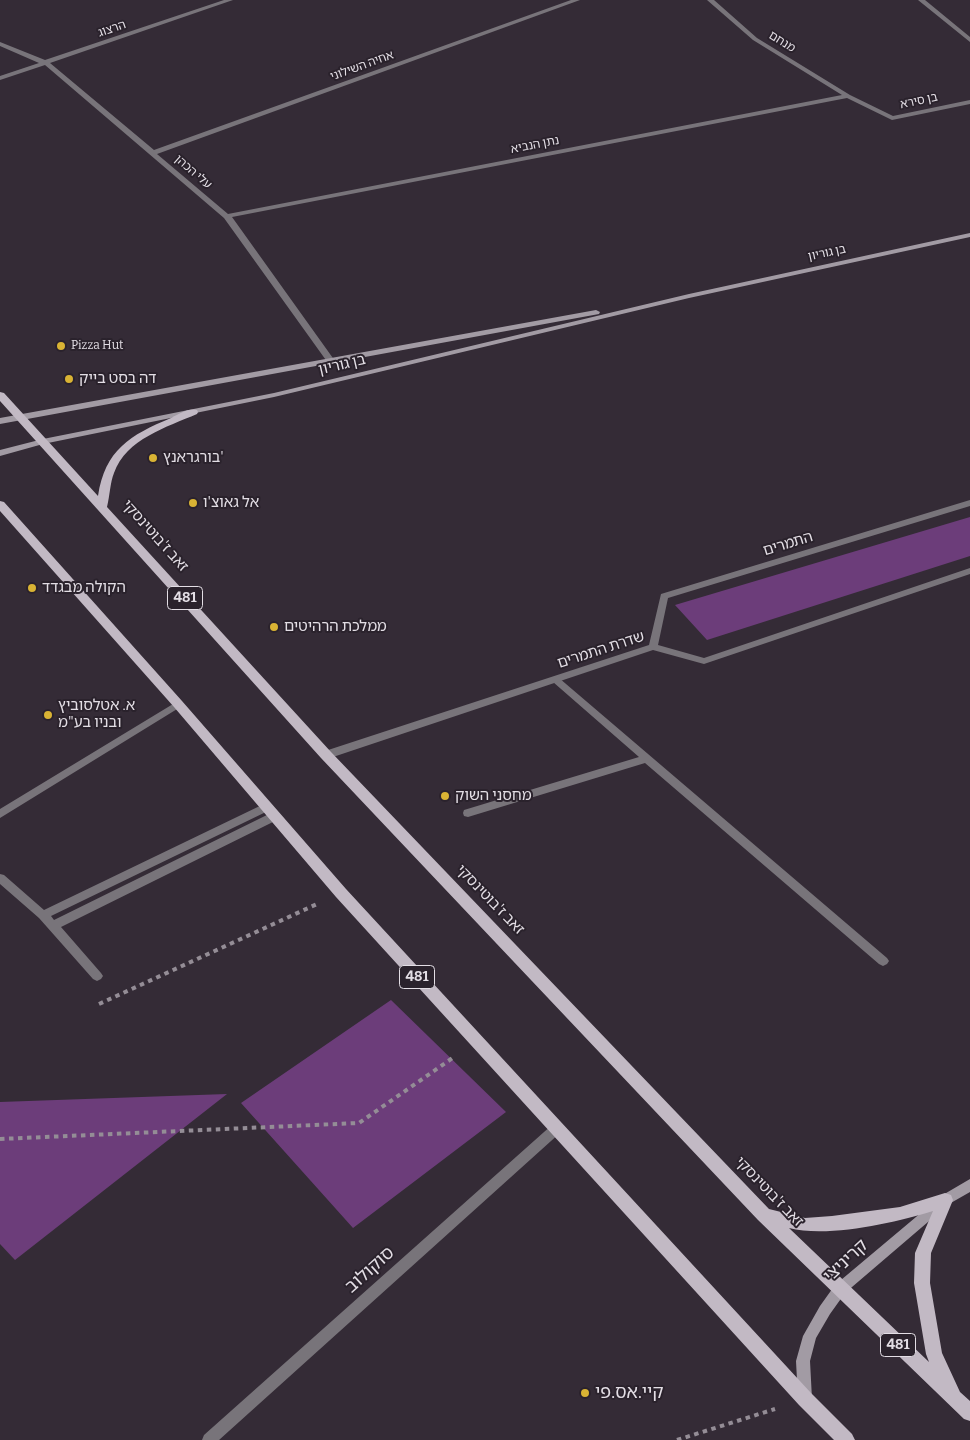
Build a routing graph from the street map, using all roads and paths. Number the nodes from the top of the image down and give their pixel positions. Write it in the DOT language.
graph roads {
  1 [pos="230,0"];
  2 [pos="577,0"];
  3 [pos="710,0"];
  4 [pos="921,0"];
  5 [pos="970,40"];
  6 [pos="0,44"];
  7 [pos="46,63"];
  8 [pos="0,78"];
  9 [pos="848,96"];
  10 [pos="970,102"];
  11 [pos="154,153"];
  12 [pos="227,216"];
  13 [pos="970,235"];
  14 [pos="688,296"];
  15 [pos="331,360"];
  16 [pos="0,396"];
  17 [pos="194,412"];
  18 [pos="20,416"];
  19 [pos="0,421"];
  20 [pos="43,442"];
  21 [pos="0,453"];
  22 [pos="970,503"];
  23 [pos="0,504"];
  24 [pos="102,506"];
  25 [pos="970,571"];
  26 [pos="653,647"];
  27 [pos="556,680"];
  28 [pos="178,704"];
  29 [pos="326,754"];
  30 [pos="648,758"];
  31 [pos="271,811"];
  32 [pos="468,813"];
  33 [pos="0,814"];
  34 [pos="0,878"];
  35 [pos="342,893"];
  36 [pos="43,915"];
  37 [pos="53,926"];
  38 [pos="883,961"];
  39 [pos="97,976"];
  40 [pos="99,1004"];
  41 [pos="476,1042"];
  42 [pos="557,1128"];
  43 [pos="0,1139"];
  44 [pos="970,1185"];
  45 [pos="945,1200"];
  46 [pos="764,1215"];
  47 [pos="840,1289"];
  48 [pos="805,1399"];
  49 [pos="956,1400"];
  50 [pos="970,1413"];
  51 [pos="209,1440"];
  52 [pos="678,1440"];
  53 [pos="846,1440"];
  1 -- 7 [label="street, הרצוג"];
  2 -- 11 [label="street, אחיה השילוני"];
  3 -- 9 [label="street, מנחם"];
  4 -- 5 [label="street"];
  6 -- 7 [label="street, עלי הכהן"];
  7 -- 8 [label="street, הרצוג"];
  7 -- 11 [label="street, עלי הכהן"];
  9 -- 10 [label="street, בן סירא"];
  9 -- 12 [label="street, נתן הנביא"];
  11 -- 12 [label="street, עלי הכהן"];
  12 -- 15 [label="street, עלי הכהן"];
  13 -- 14 [label="main road, בן גוריון"];
  14 -- 15 [label="main road, בן גוריון"];
  14 -- 17 [label="main road, בן גוריון"];
  15 -- 18 [label="main road, בן גוריון"];
  16 -- 18 [label="main road, זאב ז'בוטינסקי / 481"];
  17 -- 20 [label="main road, בן גוריון"];
  17 -- 24 [label="main road"];
  18 -- 19 [label="main road, בן גוריון"];
  18 -- 20 [label="main road, זאב ז'בוטינסקי / 481"];
  20 -- 21 [label="main road, בן גוריון"];
  20 -- 24 [label="main road, זאב ז'בוטינסקי / 481"];
  22 -- 26 [label="street, התמרים"];
  23 -- 28 [label="main road, 481"];
  24 -- 29 [label="main road, זאב ז'בוטינסקי / 481"];
  25 -- 26 [label="street, שדרת התמרים"];
  26 -- 27 [label="street, שדרת התמרים"];
  27 -- 29 [label="street, שדרת התמרים"];
  27 -- 30 [label="street"];
  28 -- 31 [label="main road, 481"];
  28 -- 33 [label="street"];
  29 -- 46 [label="main road, זאב ז'בוטינסקי / 481"];
  30 -- 32 [label="street"];
  30 -- 38 [label="street"];
  31 -- 35 [label="main road, 481"];
  31 -- 36 [label="street"];
  31 -- 37 [label="street"];
  34 -- 36 [label="street"];
  35 -- 40 [label="path"];
  35 -- 41 [label="main road, 481"];
  36 -- 37 [label="street"];
  37 -- 39 [label="street"];
  41 -- 42 [label="main road, 481"];
  41 -- 43 [label="path"];
  42 -- 48 [label="main road, 481"];
  42 -- 51 [label="street, סוקולוב"];
  44 -- 45 [label="main road, קריניצי"];
  45 -- 46 [label="main road"];
  45 -- 47 [label="main road, קריניצי"];
  45 -- 49 [label="main road"];
  46 -- 47 [label="main road, זאב ז'בוטינסקי / 481"];
  47 -- 48 [label="main road, קריניצי"];
  47 -- 49 [label="main road, זאב ז'בוטינסקי / 481"];
  48 -- 52 [label="path"];
  48 -- 53 [label="main road, 481"];
  49 -- 50 [label="main road, זאב ז'בוטינסקי / 481"];
}
